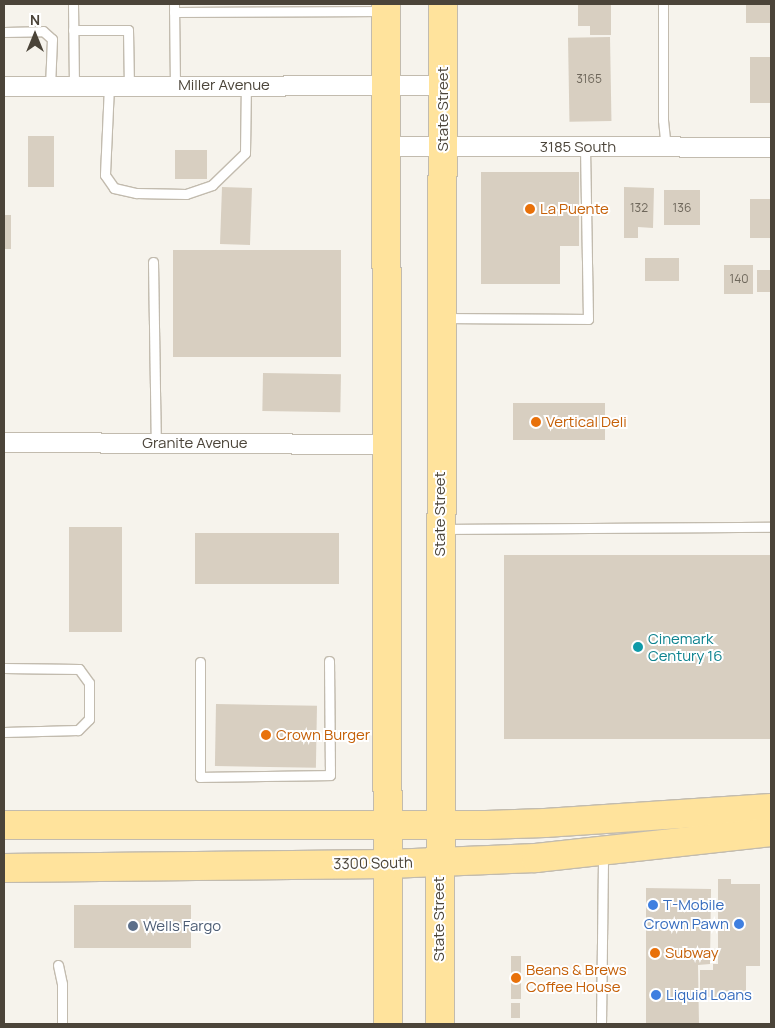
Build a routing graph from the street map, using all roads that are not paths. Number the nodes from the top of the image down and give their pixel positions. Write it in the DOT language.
graph roads {
  1 [pos="73,4"];
  2 [pos="443,4"];
  3 [pos="663,4"];
  4 [pos="174,8"];
  5 [pos="306,8"];
  6 [pos="386,8"];
  7 [pos="73,30"];
  8 [pos="4,32"];
  9 [pos="246,85"];
  10 [pos="385,85"];
  11 [pos="444,85"];
  12 [pos="4,86"];
  13 [pos="50,86"];
  14 [pos="74,86"];
  15 [pos="109,86"];
  16 [pos="129,86"];
  17 [pos="175,86"];
  18 [pos="385,146"];
  19 [pos="443,146"];
  20 [pos="586,147"];
  21 [pos="666,147"];
  22 [pos="771,147"];
  23 [pos="153,262"];
  24 [pos="442,318"];
  25 [pos="4,442"];
  26 [pos="156,443"];
  27 [pos="387,444"];
  28 [pos="771,527"];
  29 [pos="440,529"];
  30 [pos="329,660"];
  31 [pos="200,662"];
  32 [pos="4,668"];
  33 [pos="4,732"];
  34 [pos="771,808"];
  35 [pos="439,824"];
  36 [pos="4,825"];
  37 [pos="388,825"];
  38 [pos="771,832"];
  39 [pos="603,852"];
  40 [pos="439,862"];
  41 [pos="388,864"];
  42 [pos="4,868"];
  43 [pos="58,965"];
  44 [pos="62,1024"];
  45 [pos="388,1024"];
  46 [pos="440,1024"];
  47 [pos="601,1024"];
  1 -- 7 [label="lane"];
  2 -- 11 [label="main road, State Street"];
  3 -- 21 [label="lane"];
  4 -- 5 [label="lane"];
  4 -- 17 [label="lane"];
  5 -- 6 [label="lane"];
  6 -- 10 [label="main road"];
  7 -- 14 [label="lane"];
  7 -- 16 [label="lane"];
  8 -- 13 [label="lane"];
  9 -- 10 [label="street, Miller Avenue"];
  9 -- 15 [label="lane"];
  9 -- 17 [label="street, Miller Avenue"];
  10 -- 11 [label="street, Miller Avenue"];
  10 -- 18 [label="main road"];
  11 -- 19 [label="main road, State Street"];
  12 -- 13 [label="street, Miller Avenue"];
  13 -- 14 [label="street, Miller Avenue"];
  14 -- 15 [label="street, Miller Avenue"];
  15 -- 16 [label="street, Miller Avenue"];
  16 -- 17 [label="street, Miller Avenue"];
  18 -- 19 [label="street, 3185 South"];
  18 -- 27 [label="main road"];
  19 -- 20 [label="street, 3185 South"];
  19 -- 24 [label="main road, State Street"];
  20 -- 21 [label="street, 3185 South"];
  20 -- 24 [label="lane"];
  21 -- 22 [label="street, 3185 South"];
  23 -- 26 [label="lane"];
  24 -- 29 [label="main road, State Street"];
  25 -- 26 [label="street, Granite Avenue"];
  26 -- 27 [label="street, Granite Avenue"];
  27 -- 37 [label="main road"];
  28 -- 29 [label="lane"];
  29 -- 35 [label="main road, State Street"];
  30 -- 31 [label="lane"];
  32 -- 33 [label="lane"];
  34 -- 35 [label="main road"];
  35 -- 37 [label="main road"];
  35 -- 40 [label="main road, State Street"];
  36 -- 37 [label="main road"];
  37 -- 41 [label="main road"];
  38 -- 39 [label="main road, 3300 South"];
  39 -- 40 [label="main road, 3300 South"];
  39 -- 47 [label="lane"];
  40 -- 41 [label="main road, 3300 South"];
  40 -- 46 [label="main road, State Street"];
  41 -- 42 [label="main road, 3300 South"];
  41 -- 45 [label="main road"];
  43 -- 44 [label="lane"];
}
